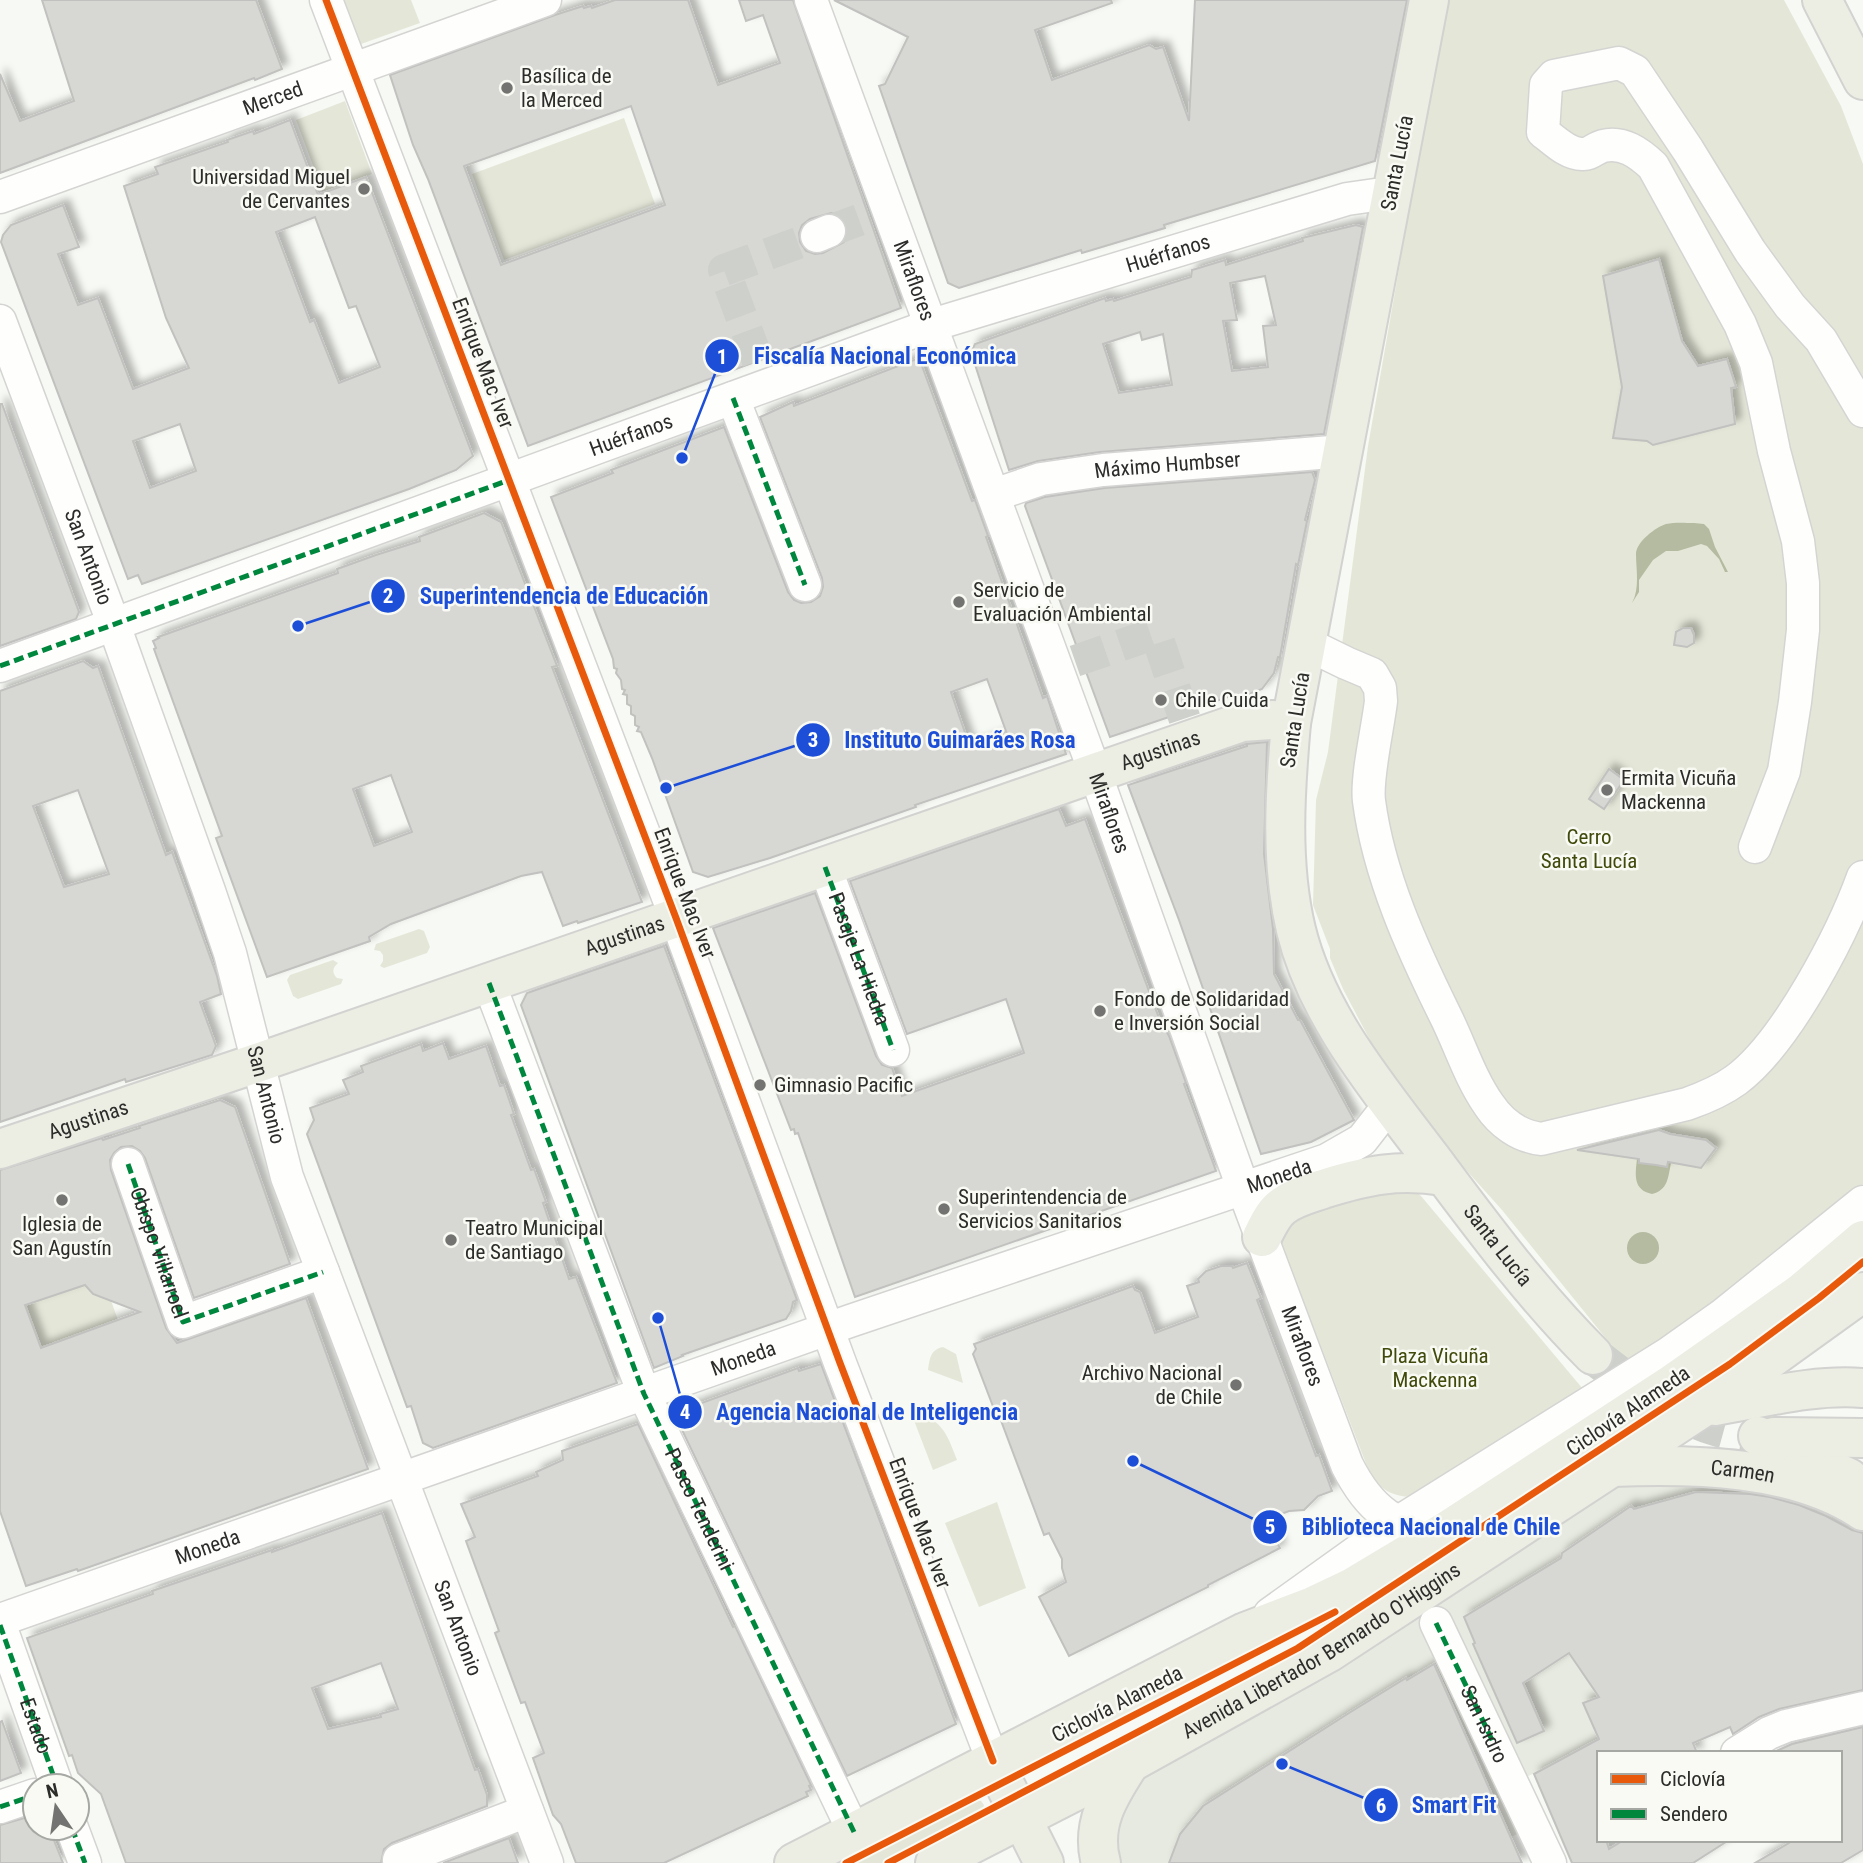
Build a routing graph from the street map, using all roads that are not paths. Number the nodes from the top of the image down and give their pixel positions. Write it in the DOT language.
graph roads {
  1 [pos="326,0"];
  2 [pos="545,0"];
  3 [pos="811,0"];
  4 [pos="1429,0"];
  5 [pos="1822,0"];
  6 [pos="352,70"];
  7 [pos="1863,80"];
  8 [pos="1391,196"];
  9 [pos="0,197"];
  10 [pos="0,321"];
  11 [pos="932,325"];
  12 [pos="733,398"];
  13 [pos="1863,411"];
  14 [pos="1344,451"];
  15 [pos="509,480"];
  16 [pos="994,495"];
  17 [pos="805,585"];
  18 [pos="114,625"];
  19 [pos="1307,644"];
  20 [pos="0,666"];
  21 [pos="1291,723"];
  22 [pos="1096,774"];
  23 [pos="1755,847"];
  24 [pos="824,859"];
  25 [pos="1863,877"];
  26 [pos="676,918"];
  27 [pos="522,958"];
  28 [pos="489,983"];
  29 [pos="690,988"];
  30 [pos="434,1002"];
  31 [pos="893,1051"];
  32 [pos="257,1063"];
  33 [pos="730,1065"];
  34 [pos="1390,1104"];
  35 [pos="0,1149"];
  36 [pos="128,1164"];
  37 [pos="1444,1176"];
  38 [pos="1243,1188"];
  39 [pos="1863,1202"];
  40 [pos="1262,1237"];
  41 [pos="1863,1240"];
  42 [pos="323,1272"];
  43 [pos="1863,1292"];
  44 [pos="827,1329"];
  45 [pos="1593,1354"];
  46 [pos="1863,1388"];
  47 [pos="644,1394"];
  48 [pos="1702,1408"];
  49 [pos="1863,1438"];
  50 [pos="1613,1467"];
  51 [pos="400,1480"];
  52 [pos="1863,1486"];
  53 [pos="1863,1511"];
  54 [pos="1397,1523"];
  55 [pos="1448,1530"];
  56 [pos="0,1620"];
  57 [pos="1436,1623"];
  58 [pos="0,1625"];
  59 [pos="1245,1632"];
  60 [pos="1863,1708"];
  61 [pos="1740,1751"];
  62 [pos="993,1761"];
  63 [pos="1130,1763"];
  64 [pos="52,1772"];
  65 [pos="21,1800"];
  66 [pos="0,1807"];
  67 [pos="527,1811"];
  68 [pos="1021,1817"];
  69 [pos="854,1832"];
  70 [pos="77,1842"];
  71 [pos="399,1860"];
  72 [pos="85,1863"];
  73 [pos="547,1863"];
  74 [pos="794,1863"];
  75 [pos="935,1863"];
  76 [pos="1044,1863"];
  77 [pos="1101,1863"];
  78 [pos="1549,1863"];
  1 -- 6 [label="street, Enrique Mac Iver"];
  2 -- 6 [label="street, Merced"];
  3 -- 11 [label="street, Miraflores"];
  4 -- 8 [label="main road, Santa Lucía"];
  5 -- 7 [label="main road"];
  6 -- 9 [label="street, Merced"];
  6 -- 15 [label="street, Enrique Mac Iver"];
  8 -- 11 [label="street, Huérfanos"];
  8 -- 14 [label="main road, Santa Lucía"];
  10 -- 18 [label="street, San Antonio"];
  11 -- 12 [label="street, Huérfanos"];
  11 -- 16 [label="street, Miraflores"];
  12 -- 15 [label="street, Huérfanos"];
  12 -- 17 [label="street"];
  13 -- 23 [label="street"];
  14 -- 16 [label="street, Máximo Humbser"];
  14 -- 19 [label="main road, Santa Lucía"];
  15 -- 18 [label="street, Huérfanos"];
  15 -- 26 [label="street, Enrique Mac Iver"];
  16 -- 22 [label="street, Miraflores"];
  18 -- 20 [label="street, Huérfanos"];
  18 -- 32 [label="street, San Antonio"];
  19 -- 21 [label="main road, Santa Lucía"];
  19 -- 25 [label="street"];
  21 -- 22 [label="main road, Agustinas"];
  21 -- 34 [label="main road, Santa Lucía"];
  22 -- 24 [label="main road, Agustinas"];
  22 -- 38 [label="street, Miraflores"];
  24 -- 26 [label="main road, Agustinas"];
  24 -- 31 [label="street, Pasaje La Hiedra"];
  26 -- 28 [label="main road, Agustinas"];
  26 -- 33 [label="street, Enrique Mac Iver"];
  27 -- 30 [label="street"];
  28 -- 30 [label="main road, Agustinas"];
  28 -- 47 [label="street, Paseo Tenderini"];
  29 -- 33 [label="street"];
  30 -- 32 [label="main road, Agustinas"];
  32 -- 35 [label="main road, Agustinas"];
  32 -- 42 [label="street, San Antonio"];
  33 -- 44 [label="street, Enrique Mac Iver"];
  34 -- 37 [label="main road, Santa Lucía"];
  34 -- 38 [label="street, Moneda"];
  36 -- 42 [label="street, Obispo Villarroel"];
  37 -- 40 [label="main road"];
  37 -- 45 [label="main road, Santa Lucía"];
  38 -- 40 [label="street, Miraflores"];
  38 -- 44 [label="street, Moneda"];
  39 -- 54 [label="street, Avenida Libertador Bernardo O'Higgins"];
  40 -- 54 [label="street, Miraflores"];
  41 -- 55 [label="main road, Avenida Libertador Bernardo O'Higgins"];
  42 -- 51 [label="street, San Antonio"];
  43 -- 48 [label="main road, Avenida Libertador Bernardo O'Higgins"];
  44 -- 47 [label="street, Moneda"];
  44 -- 62 [label="street, Enrique Mac Iver"];
  46 -- 48 [label="main road"];
  47 -- 51 [label="street, Moneda"];
  47 -- 69 [label="street, Paseo Tenderini"];
  48 -- 50 [label="main road, Avenida Libertador Bernardo O'Higgins"];
  49 -- 52 [label="main road, Carmen"];
  50 -- 53 [label="main road, Carmen"];
  50 -- 63 [label="main road, Avenida Libertador Bernardo O'Higgins"];
  51 -- 56 [label="street, Moneda"];
  51 -- 67 [label="street, San Antonio"];
  54 -- 55 [label="street, Miraflores"];
  54 -- 59 [label="street, Avenida Libertador Bernardo O'Higgins"];
  55 -- 59 [label="main road, Avenida Libertador Bernardo O'Higgins"];
  57 -- 78 [label="street, San Isidro"];
  58 -- 64 [label="street, Estado"];
  59 -- 62 [label="main road, Avenida Libertador Bernardo O'Higgins"];
  60 -- 61 [label="street"];
  62 -- 68 [label="main road, Enrique Mac Iver"];
  62 -- 69 [label="main road, Avenida Libertador Bernardo O'Higgins"];
  63 -- 68 [label="main road, Avenida Libertador Bernardo O'Higgins"];
  63 -- 77 [label="main road"];
  65 -- 66 [label="street"];
  67 -- 71 [label="street"];
  67 -- 73 [label="street, San Antonio"];
  68 -- 75 [label="main road, Avenida Libertador Bernardo O'Higgins"];
  68 -- 76 [label="main road, Enrique Mac Iver"];
  69 -- 74 [label="main road, Avenida Libertador Bernardo O'Higgins"];
  70 -- 72 [label="street"];
}
